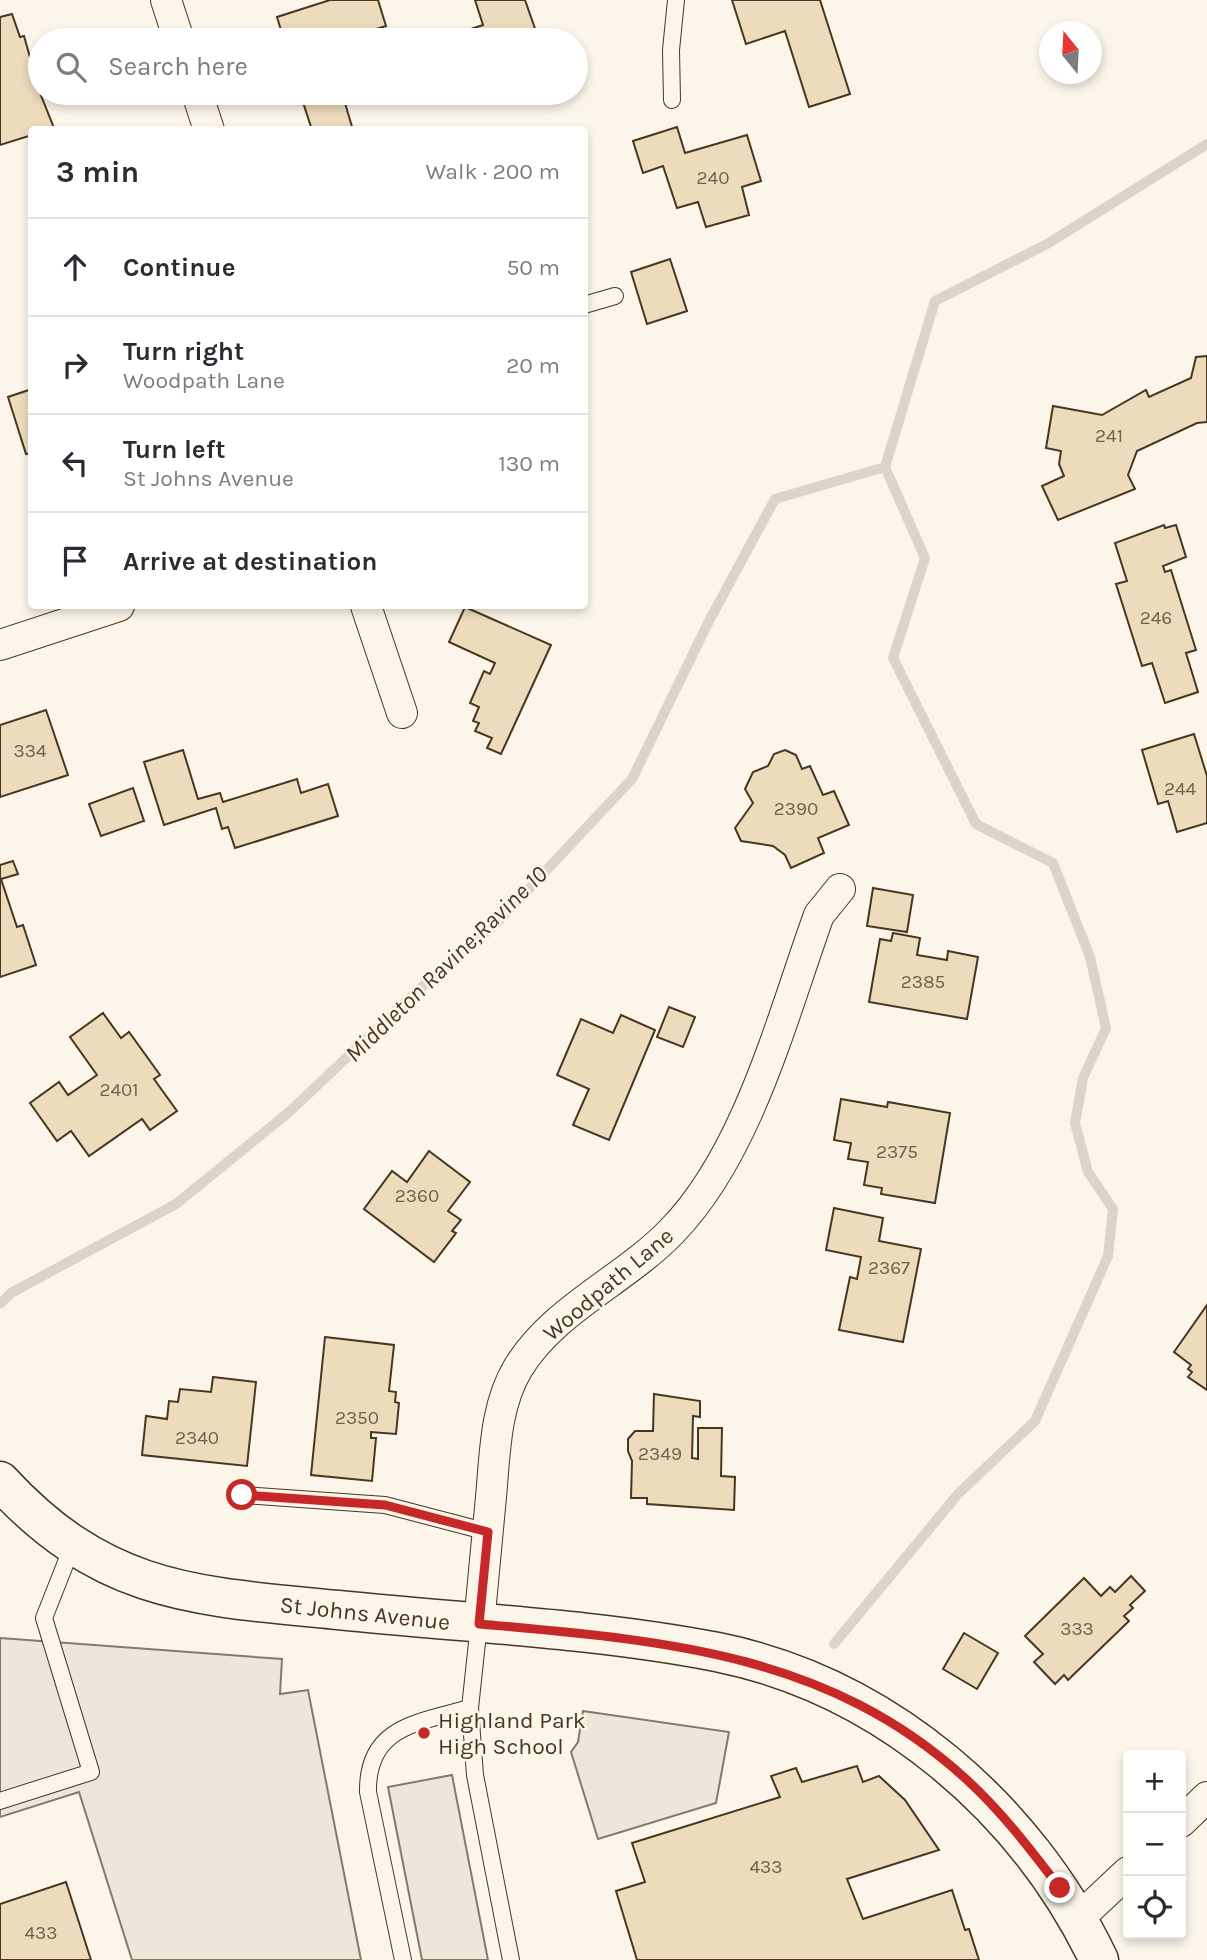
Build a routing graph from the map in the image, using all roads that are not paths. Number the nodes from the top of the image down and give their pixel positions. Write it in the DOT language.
graph roads {
  1 [pos="166,0"];
  2 [pos="676,0"];
  3 [pos="175,28"];
  4 [pos="672,100"];
  5 [pos="201,105"];
  6 [pos="208,126"];
  7 [pos="615,296"];
  8 [pos="588,304"];
  9 [pos="110,609"];
  10 [pos="367,609"];
  11 [pos="0,645"];
  12 [pos="402,713"];
  13 [pos="840,889"];
  14 [pos="0,1481"];
  15 [pos="242,1495"];
  16 [pos="488,1532"];
  17 [pos="72,1547"];
  18 [pos="479,1624"];
  19 [pos="470,1708"];
  20 [pos="1207,1797"];
  21 [pos="0,1801"];
  22 [pos="1186,1817"];
  23 [pos="1126,1876"];
  24 [pos="1090,1947"];
  25 [pos="402,1960"];
  26 [pos="511,1960"];
  1 -- 3 [label="street"];
  2 -- 4 [label="lane"];
  5 -- 6 [label="street"];
  7 -- 8 [label="lane"];
  9 -- 11 [label="street"];
  10 -- 12 [label="street"];
  13 -- 16 [label="street, Woodpath Lane"];
  14 -- 17 [label="street, St Johns Avenue"];
  15 -- 16 [label="lane"];
  16 -- 18 [label="street, Woodpath Lane"];
  17 -- 18 [label="street, St Johns Avenue"];
  17 -- 21 [label="lane"];
  18 -- 19 [label="lane"];
  18 -- 24 [label="street, St Johns Avenue"];
  19 -- 25 [label="lane"];
  19 -- 26 [label="lane"];
  20 -- 22 [label="street"];
  23 -- 24 [label="street"];
}
